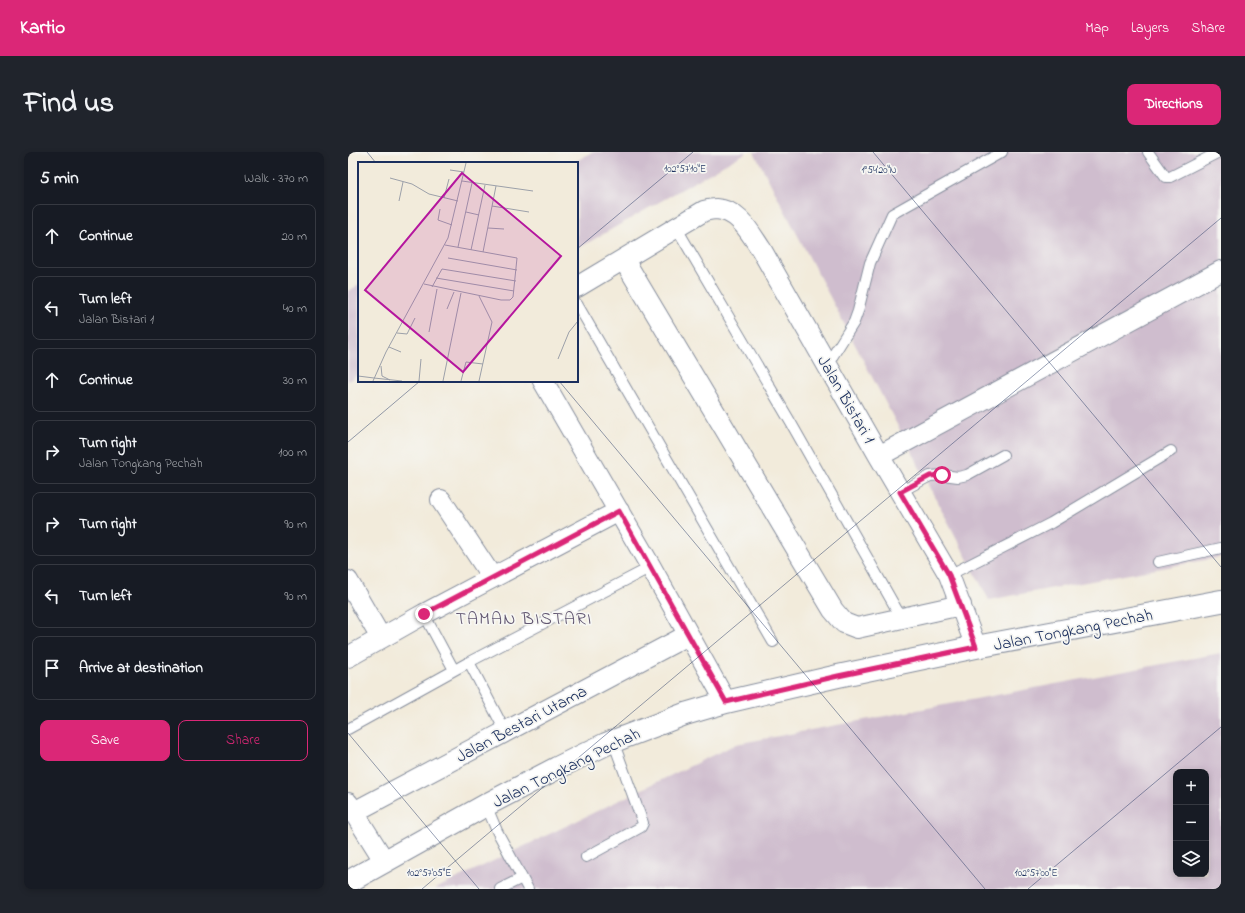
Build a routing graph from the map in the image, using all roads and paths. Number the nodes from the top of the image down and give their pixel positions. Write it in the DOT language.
graph roads {
  1 [pos="1002,152"];
  2 [pos="1148,152"];
  3 [pos="1219,152"];
  4 [pos="676,227"];
  5 [pos="624,260"];
  6 [pos="1221,271"];
  7 [pos="578,285"];
  8 [pos="578,306"];
  9 [pos="827,365"];
  10 [pos="544,382"];
  11 [pos="1171,451"];
  12 [pos="1003,455"];
  13 [pos="879,456"];
  14 [pos="900,492"];
  15 [pos="441,500"];
  16 [pos="619,511"];
  17 [pos="1221,548"];
  18 [pos="1158,562"];
  19 [pos="651,567"];
  20 [pos="949,575"];
  21 [pos="492,577"];
  22 [pos="348,581"];
  23 [pos="1221,601"];
  24 [pos="961,605"];
  25 [pos="424,614"];
  26 [pos="902,619"];
  27 [pos="688,635"];
  28 [pos="381,638"];
  29 [pos="773,642"];
  30 [pos="976,647"];
  31 [pos="348,656"];
  32 [pos="469,662"];
  33 [pos="454,670"];
  34 [pos="726,702"];
  35 [pos="348,729"];
  36 [pos="505,731"];
  37 [pos="613,741"];
  38 [pos="486,805"];
  39 [pos="351,808"];
  40 [pos="586,857"];
  41 [pos="385,862"];
  42 [pos="522,878"];
  43 [pos="348,882"];
  44 [pos="500,889"];
  45 [pos="528,889"];
  1 -- 9 [label="lane"];
  2 -- 3 [label="lane"];
  4 -- 5 [label="street, Jalan Bistari 1"];
  4 -- 9 [label="street, Jalan Bistari 1"];
  4 -- 26 [label="lane"];
  5 -- 7 [label="street, Jalan Bistari 1"];
  5 -- 26 [label="street"];
  6 -- 13 [label="street"];
  8 -- 29 [label="lane"];
  9 -- 13 [label="street, Jalan Bistari 1"];
  10 -- 16 [label="street"];
  11 -- 20 [label="lane"];
  12 -- 14 [label="lane"];
  13 -- 14 [label="street, Jalan Bistari 1"];
  14 -- 20 [label="street, Jalan Bistari 1"];
  15 -- 21 [label="street"];
  16 -- 19 [label="street"];
  16 -- 21 [label="street"];
  17 -- 18 [label="lane"];
  19 -- 27 [label="street"];
  19 -- 32 [label="lane"];
  20 -- 24 [label="street, Jalan Bistari 1"];
  21 -- 25 [label="street"];
  22 -- 28 [label="street"];
  23 -- 30 [label="main road, Jalan Tongkang Pechah"];
  24 -- 26 [label="street"];
  24 -- 30 [label="street, Jalan Bistari 1"];
  25 -- 28 [label="street"];
  25 -- 33 [label="lane"];
  27 -- 34 [label="street"];
  27 -- 36 [label="street, Jalan Bestari Utama"];
  28 -- 31 [label="street"];
  30 -- 34 [label="main road, Jalan Tongkang Pechah"];
  32 -- 33 [label="lane"];
  32 -- 36 [label="lane"];
  33 -- 35 [label="lane"];
  34 -- 37 [label="main road, Jalan Tongkang Pechah"];
  36 -- 39 [label="street, Jalan Bestari Utama"];
  37 -- 38 [label="main road, Jalan Tongkang Pechah"];
  37 -- 40 [label="lane"];
  38 -- 41 [label="main road, Jalan Tongkang Pechah"];
  38 -- 42 [label="lane"];
  39 -- 41 [label="street"];
  41 -- 43 [label="main road, Jalan Tongkang Pechah"];
  42 -- 44 [label="lane"];
  42 -- 45 [label="lane"];
}
